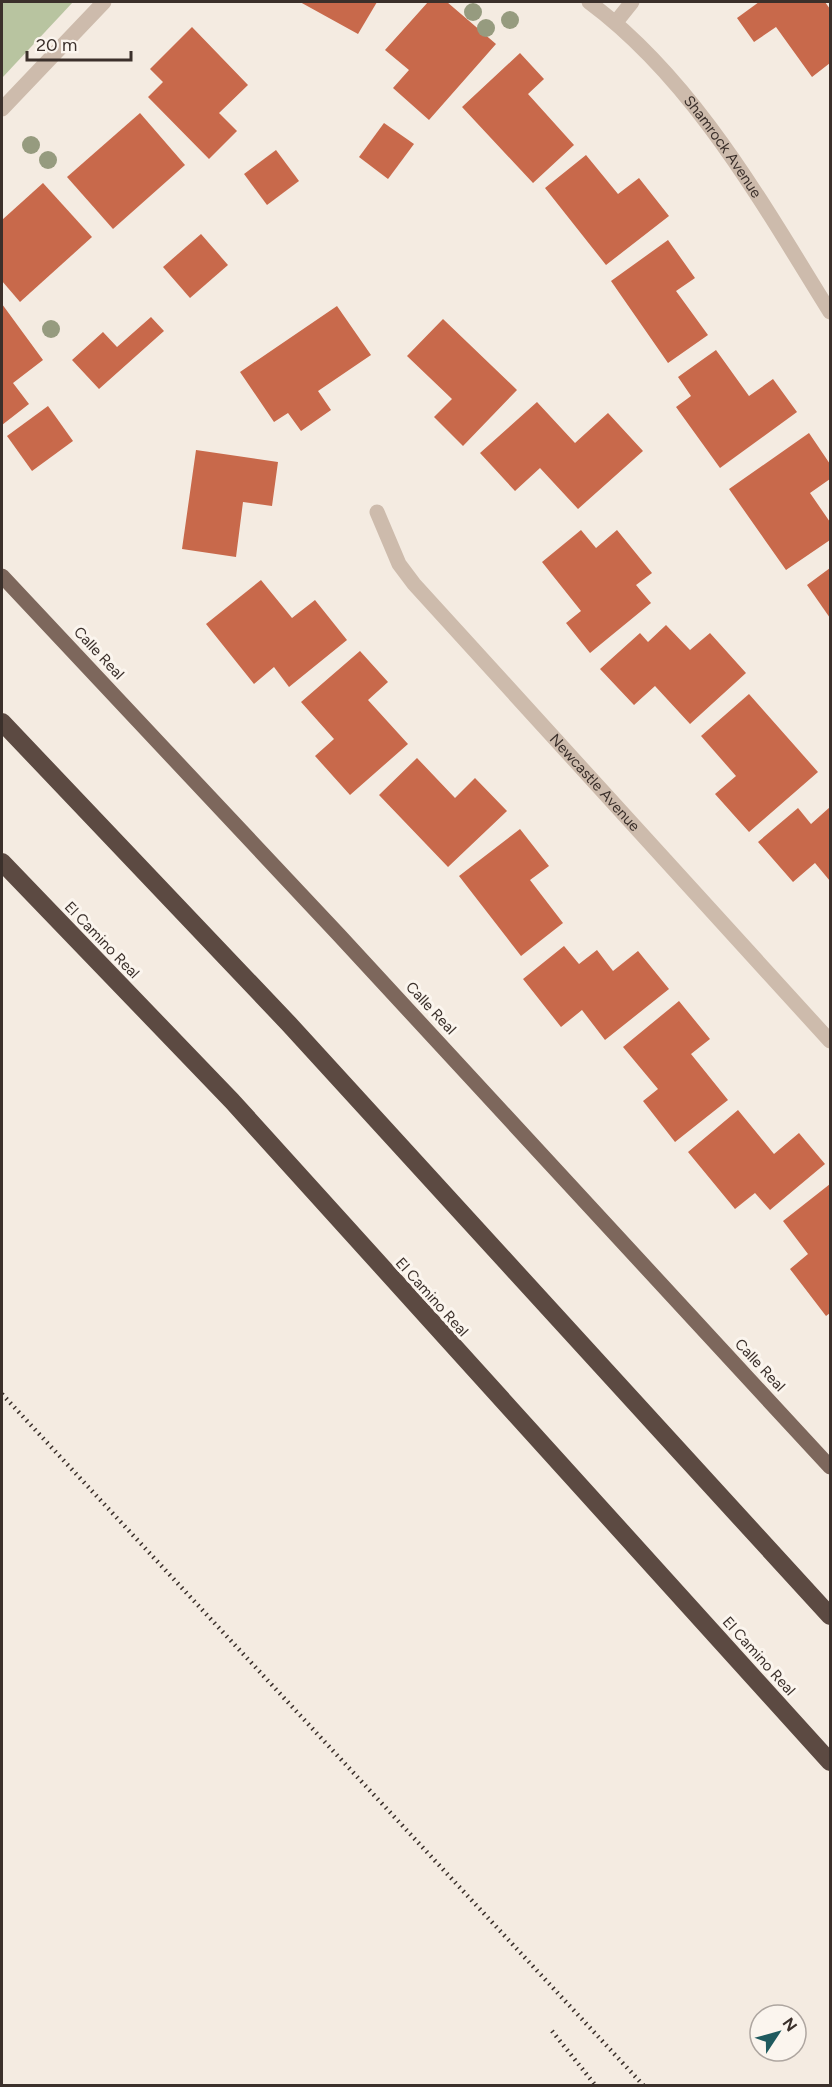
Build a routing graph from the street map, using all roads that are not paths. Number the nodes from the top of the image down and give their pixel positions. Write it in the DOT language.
graph roads {
  1 [pos="104,2"];
  2 [pos="589,2"];
  3 [pos="632,2"];
  4 [pos="616,22"];
  5 [pos="2,109"];
  6 [pos="831,312"];
  7 [pos="377,512"];
  8 [pos="2,576"];
  9 [pos="2,722"];
  10 [pos="2,862"];
  11 [pos="827,1031"];
  12 [pos="831,1467"];
  13 [pos="831,1616"];
  14 [pos="831,1761"];
  1 -- 5 [label="street"];
  2 -- 4 [label="street, Shamrock Avenue"];
  3 -- 4 [label="street"];
  4 -- 6 [label="street, Shamrock Avenue"];
  7 -- 11 [label="street, Newcastle Avenue"];
  8 -- 12 [label="main road, Calle Real"];
  9 -- 13 [label="highway"];
  10 -- 14 [label="highway, El Camino Real"];
}
